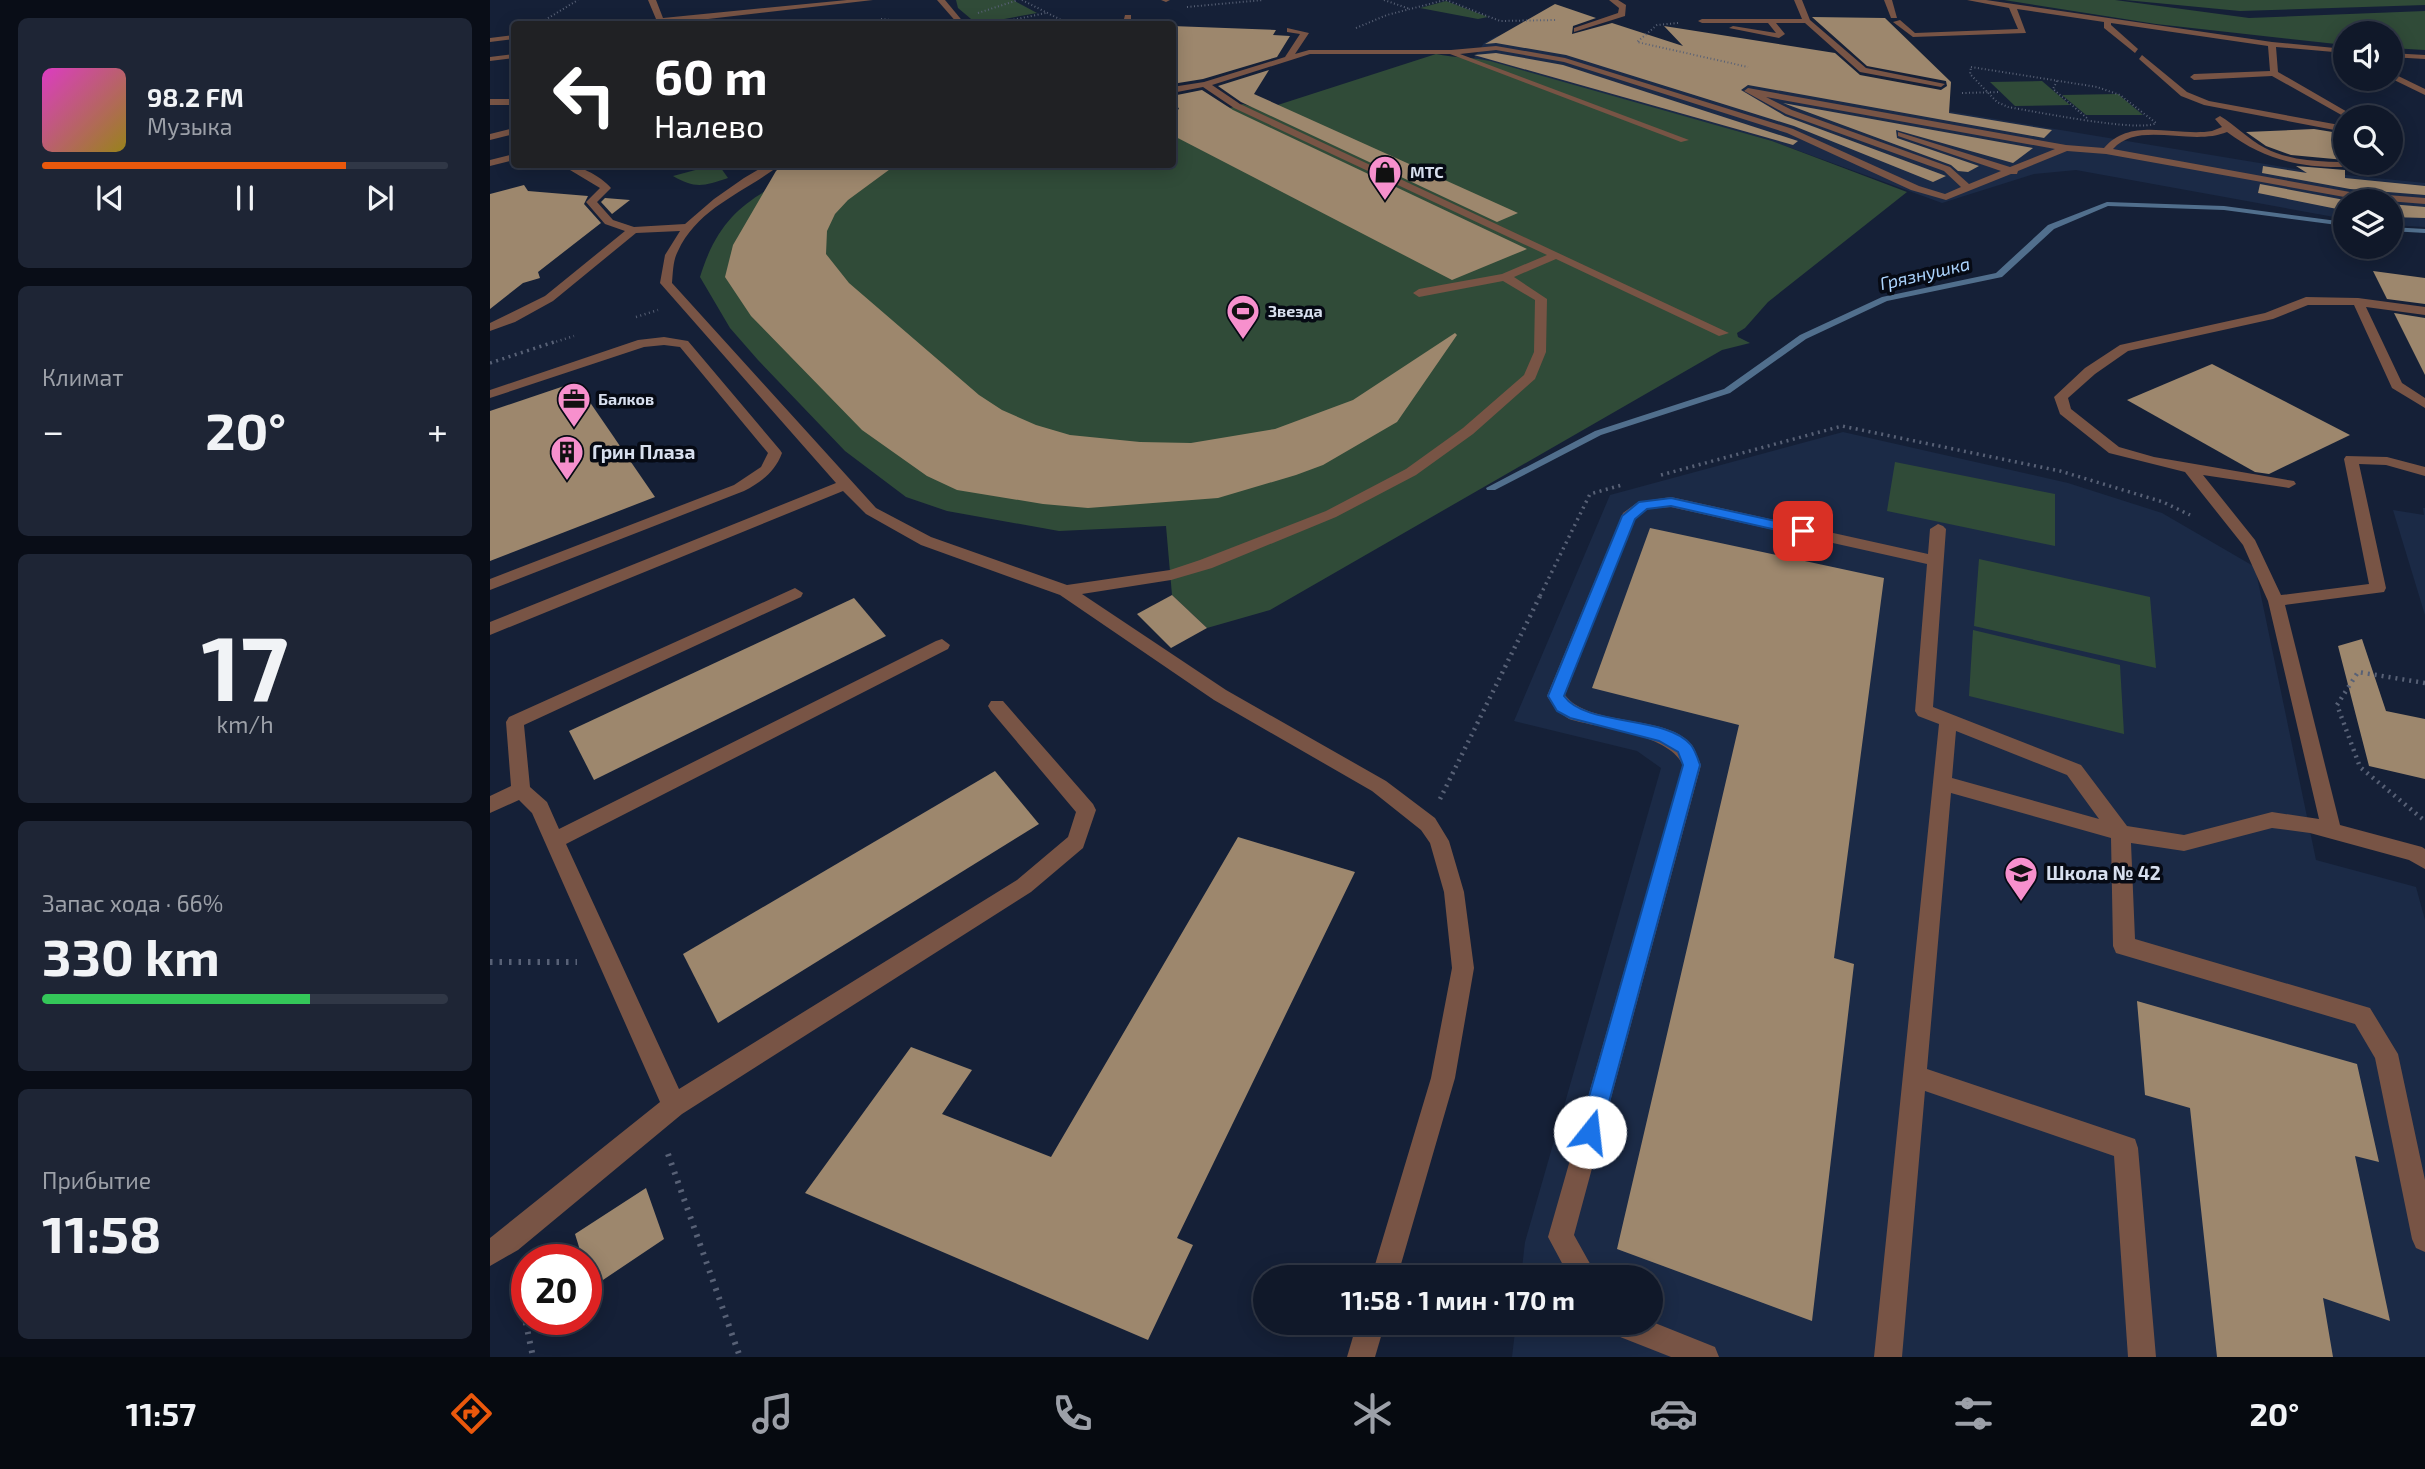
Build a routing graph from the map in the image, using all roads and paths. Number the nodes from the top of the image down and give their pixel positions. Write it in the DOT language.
graph roads {
  1 [pos="578,0"];
  2 [pos="652,0"];
  3 [pos="869,0"];
  4 [pos="941,0"];
  5 [pos="1020,0"];
  6 [pos="1263,0"];
  7 [pos="1384,0"];
  8 [pos="1446,0"];
  9 [pos="1613,0"];
  10 [pos="1798,0"];
  11 [pos="1888,0"];
  12 [pos="1971,0"];
  13 [pos="784,4"];
  14 [pos="2012,6"];
  15 [pos="1411,9"];
  16 [pos="979,12"];
  17 [pos="1046,13"];
  18 [pos="1128,17"];
  19 [pos="880,19"];
  20 [pos="1564,19"];
  21 [pos="545,20"];
  22 [pos="2108,20"];
  23 [pos="659,21"];
  24 [pos="669,21"];
  25 [pos="902,21"];
  26 [pos="958,21"];
  27 [pos="1007,21"];
  28 [pos="1063,21"];
  29 [pos="1128,21"];
  30 [pos="1702,21"];
  31 [pos="1729,21"];
  32 [pos="1770,21"];
  33 [pos="1807,21"];
  34 [pos="1678,23"];
  35 [pos="1290,30"];
  36 [pos="1577,30"];
  37 [pos="1350,31"];
  38 [pos="511,37"];
  39 [pos="490,40"];
  40 [pos="2272,44"];
  41 [pos="2333,50"];
  42 [pos="1451,52"];
  43 [pos="511,56"];
  44 [pos="2403,56"];
  45 [pos="1289,57"];
  46 [pos="2425,57"];
  47 [pos="490,59"];
  48 [pos="1749,67"];
  49 [pos="2274,74"];
  50 [pos="2194,77"];
  51 [pos="2057,81"];
  52 [pos="2403,83"];
  53 [pos="1205,84"];
  54 [pos="1941,84"];
  55 [pos="1176,89"];
  56 [pos="2422,96"];
  57 [pos="490,102"];
  58 [pos="511,102"];
  59 [pos="2207,103"];
  60 [pos="2333,107"];
  61 [pos="2089,119"];
  62 [pos="2333,127"];
  63 [pos="2227,128"];
  64 [pos="511,132"];
  65 [pos="1901,134"];
  66 [pos="490,137"];
  67 [pos="1684,140"];
  68 [pos="2066,148"];
  69 [pos="2106,151"];
  70 [pos="511,158"];
  71 [pos="490,163"];
  72 [pos="2333,164"];
  73 [pos="569,168"];
  74 [pos="770,168"];
  75 [pos="2014,172"];
  76 [pos="1969,189"];
  77 [pos="2425,201"];
  78 [pos="687,226"];
  79 [pos="633,230"];
  80 [pos="1557,255"];
  81 [pos="1504,277"];
  82 [pos="1419,293"];
  83 [pos="2358,302"];
  84 [pos="682,303"];
  85 [pos="2425,311"];
  86 [pos="629,319"];
  87 [pos="490,327"];
  88 [pos="1723,333"];
  89 [pos="575,336"];
  90 [pos="490,363"];
  91 [pos="755,383"];
  92 [pos="727,392"];
  93 [pos="490,394"];
  94 [pos="2425,404"];
  95 [pos="2190,468"];
  96 [pos="2425,472"];
  97 [pos="2289,484"];
  98 [pos="845,485"];
  99 [pos="1938,529"];
  100 [pos="1935,561"];
  101 [pos="490,585"];
  102 [pos="1066,591"];
  103 [pos="795,593"];
  104 [pos="2276,601"];
  105 [pos="490,629"];
  106 [pos="942,645"];
  107 [pos="2425,683"];
  108 [pos="997,706"];
  109 [pos="1948,721"];
  110 [pos="1941,783"];
  111 [pos="521,790"];
  112 [pos="490,805"];
  113 [pos="2425,821"];
  114 [pos="2331,830"];
  115 [pos="2122,832"];
  116 [pos="553,841"];
  117 [pos="2425,860"];
  118 [pos="490,962"];
  119 [pos="608,962"];
  120 [pos="1914,1076"];
  121 [pos="674,1106"];
  122 [pos="2425,1239"];
  123 [pos="499,1247"];
  124 [pos="1388,1265"];
  125 [pos="1577,1265"];
  126 [pos="1367,1335"];
  127 [pos="1650,1335"];
  128 [pos="533,1357"];
  129 [pos="740,1357"];
  130 [pos="1360,1357"];
  131 [pos="1705,1357"];
  132 [pos="1888,1357"];
  133 [pos="2142,1357"];
  1 -- 21 [label="path"];
  2 -- 23 [label="street"];
  3 -- 13 [label="street"];
  4 -- 26 [label="street"];
  5 -- 16 [label="path"];
  5 -- 17 [label="path"];
  6 -- 18 [label="path"];
  7 -- 15 [label="path"];
  8 -- 15 [label="path"];
  8 -- 20 [label="path"];
  9 -- 36 [label="street"];
  10 -- 33 [label="street"];
  11 -- 14 [label="street"];
  12 -- 14 [label="street"];
  13 -- 24 [label="street"];
  14 -- 22 [label="street"];
  15 -- 37 [label="path"];
  17 -- 27 [label="path"];
  17 -- 28 [label="path"];
  18 -- 29 [label="street"];
  19 -- 25 [label="path"];
  22 -- 40 [label="street"];
  22 -- 59 [label="street"];
  30 -- 31 [label="street"];
  31 -- 32 [label="street"];
  31 -- 32 [label="street"];
  32 -- 33 [label="street"];
  33 -- 54 [label="street"];
  34 -- 48 [label="path"];
  35 -- 45 [label="street"];
  38 -- 39 [label="street"];
  40 -- 41 [label="street"];
  40 -- 49 [label="street"];
  42 -- 45 [label="street"];
  42 -- 67 [label="street"];
  42 -- 76 [label="street"];
  43 -- 47 [label="street"];
  44 -- 46 [label="street"];
  45 -- 53 [label="street"];
  49 -- 50 [label="street"];
  49 -- 60 [label="street"];
  51 -- 61 [label="path"];
  51 -- 61 [label="path"];
  51 -- 61 [label="path"];
  52 -- 56 [label="street"];
  53 -- 55 [label="street"];
  53 -- 80 [label="street"];
  57 -- 58 [label="street"];
  59 -- 62 [label="street"];
  59 -- 63 [label="street"];
  63 -- 69 [label="street"];
  63 -- 72 [label="street"];
  64 -- 66 [label="street"];
  65 -- 75 [label="street"];
  68 -- 69 [label="street"];
  68 -- 75 [label="street"];
  68 -- 76 [label="street"];
  69 -- 77 [label="street"];
  70 -- 71 [label="street"];
  73 -- 79 [label="street"];
  74 -- 78 [label="street"];
  75 -- 76 [label="street"];
  78 -- 79 [label="street"];
  78 -- 84 [label="street"];
  79 -- 87 [label="street"];
  80 -- 81 [label="street"];
  80 -- 88 [label="street"];
  81 -- 82 [label="street"];
  81 -- 102 [label="street"];
  83 -- 85 [label="street"];
  83 -- 94 [label="street"];
  83 -- 95 [label="street"];
  84 -- 86 [label="path"];
  84 -- 91 [label="street"];
  89 -- 90 [label="path"];
  91 -- 92 [label="street"];
  91 -- 98 [label="street"];
  92 -- 93 [label="street"];
  92 -- 101 [label="street"];
  95 -- 97 [label="street"];
  95 -- 104 [label="street"];
  96 -- 104 [label="street"];
  98 -- 102 [label="street"];
  98 -- 105 [label="street"];
  99 -- 100 [label="street"];
  100 -- 109 [label="street"];
  100 -- 125 [label="street"];
  102 -- 124 [label="street"];
  103 -- 111 [label="street"];
  104 -- 114 [label="street"];
  106 -- 116 [label="street"];
  107 -- 113 [label="path"];
  108 -- 121 [label="street"];
  109 -- 110 [label="street"];
  109 -- 115 [label="street"];
  110 -- 115 [label="street"];
  110 -- 120 [label="street"];
  111 -- 112 [label="street"];
  111 -- 116 [label="street"];
  114 -- 115 [label="street"];
  114 -- 117 [label="street"];
  115 -- 122 [label="street"];
  116 -- 119 [label="street"];
  118 -- 119 [label="path"];
  119 -- 121 [label="street"];
  120 -- 132 [label="street"];
  120 -- 133 [label="street"];
  121 -- 123 [label="street"];
  121 -- 129 [label="path"];
  123 -- 128 [label="path"];
  126 -- 130 [label="street"];
  127 -- 131 [label="street"];
}
